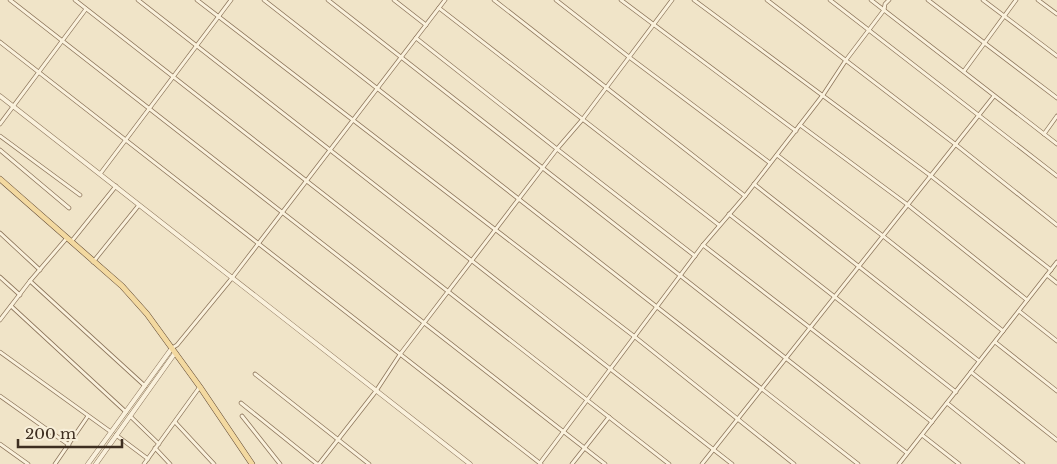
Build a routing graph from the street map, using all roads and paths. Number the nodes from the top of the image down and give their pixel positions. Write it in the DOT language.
graph roads {
  1 [pos="10,0"];
  2 [pos="75,0"];
  3 [pos="138,0"];
  4 [pos="197,0"];
  5 [pos="231,0"];
  6 [pos="264,0"];
  7 [pos="328,0"];
  8 [pos="394,0"];
  9 [pos="445,0"];
  10 [pos="494,0"];
  11 [pos="556,0"];
  12 [pos="621,0"];
  13 [pos="672,0"];
  14 [pos="694,0"];
  15 [pos="767,0"];
  16 [pos="830,0"];
  17 [pos="871,0"];
  18 [pos="889,0"];
  19 [pos="928,0"];
  20 [pos="983,0"];
  21 [pos="1016,0"];
  22 [pos="1038,0"];
  23 [pos="439,8"];
  24 [pos="86,9"];
  25 [pos="884,10"];
  26 [pos="1057,14"];
  27 [pos="1004,16"];
  28 [pos="218,17"];
  29 [pos="426,25"];
  30 [pos="652,25"];
  31 [pos="869,30"];
  32 [pos="416,38"];
  33 [pos="62,41"];
  34 [pos="0,42"];
  35 [pos="985,42"];
  36 [pos="197,46"];
  37 [pos="1057,56"];
  38 [pos="402,57"];
  39 [pos="629,58"];
  40 [pos="846,60"];
  41 [pos="964,71"];
  42 [pos="39,72"];
  43 [pos="174,76"];
  44 [pos="378,88"];
  45 [pos="606,88"];
  46 [pos="823,95"];
  47 [pos="0,96"];
  48 [pos="994,96"];
  49 [pos="1057,98"];
  50 [pos="13,106"];
  51 [pos="149,109"];
  52 [pos="978,115"];
  53 [pos="1057,116"];
  54 [pos="354,119"];
  55 [pos="582,120"];
  56 [pos="0,124"];
  57 [pos="800,125"];
  58 [pos="796,131"];
  59 [pos="1044,134"];
  60 [pos="0,136"];
  61 [pos="126,140"];
  62 [pos="956,144"];
  63 [pos="1057,144"];
  64 [pos="557,149"];
  65 [pos="0,150"];
  66 [pos="331,150"];
  67 [pos="777,155"];
  68 [pos="770,163"];
  69 [pos="543,167"];
  70 [pos="100,174"];
  71 [pos="931,176"];
  72 [pos="1057,176"];
  73 [pos="0,179"];
  74 [pos="307,181"];
  75 [pos="754,184"];
  76 [pos="116,186"];
  77 [pos="80,195"];
  78 [pos="745,196"];
  79 [pos="520,198"];
  80 [pos="140,204"];
  81 [pos="908,206"];
  82 [pos="69,208"];
  83 [pos="282,213"];
  84 [pos="729,214"];
  85 [pos="719,225"];
  86 [pos="1057,225"];
  87 [pos="496,229"];
  88 [pos="0,233"];
  89 [pos="883,236"];
  90 [pos="68,241"];
  91 [pos="259,243"];
  92 [pos="703,245"];
  93 [pos="696,256"];
  94 [pos="472,261"];
  95 [pos="93,262"];
  96 [pos="1057,262"];
  97 [pos="859,266"];
  98 [pos="40,270"];
  99 [pos="1051,270"];
  100 [pos="1047,275"];
  101 [pos="681,276"];
  102 [pos="0,277"];
  103 [pos="232,278"];
  104 [pos="30,281"];
  105 [pos="1057,283"];
  106 [pos="448,291"];
  107 [pos="20,295"];
  108 [pos="835,297"];
  109 [pos="1028,300"];
  110 [pos="11,306"];
  111 [pos="658,306"];
  112 [pos="1019,310"];
  113 [pos="1,318"];
  114 [pos="424,322"];
  115 [pos="810,327"];
  116 [pos="1003,331"];
  117 [pos="635,337"];
  118 [pos="1057,341"];
  119 [pos="995,342"];
  120 [pos="174,351"];
  121 [pos="0,352"];
  122 [pos="401,353"];
  123 [pos="787,359"];
  124 [pos="979,361"];
  125 [pos="611,368"];
  126 [pos="971,372"];
  127 [pos="255,374"];
  128 [pos="145,386"];
  129 [pos="200,387"];
  130 [pos="762,389"];
  131 [pos="376,391"];
  132 [pos="956,392"];
  133 [pos="1057,392"];
  134 [pos="0,396"];
  135 [pos="587,400"];
  136 [pos="241,403"];
  137 [pos="947,403"];
  138 [pos="126,412"];
  139 [pos="88,416"];
  140 [pos="130,416"];
  141 [pos="242,416"];
  142 [pos="609,417"];
  143 [pos="737,420"];
  144 [pos="175,422"];
  145 [pos="932,422"];
  146 [pos="111,432"];
  147 [pos="564,432"];
  148 [pos="116,435"];
  149 [pos="922,435"];
  150 [pos="338,440"];
  151 [pos="1057,440"];
  152 [pos="0,444"];
  153 [pos="159,444"];
  154 [pos="69,445"];
  155 [pos="156,448"];
  156 [pos="584,448"];
  157 [pos="713,450"];
  158 [pos="908,453"];
  159 [pos="148,458"];
  160 [pos="28,464"];
  161 [pos="56,464"];
  162 [pos="88,464"];
  163 [pos="96,464"];
  164 [pos="144,464"];
  165 [pos="170,464"];
  166 [pos="214,464"];
  167 [pos="252,464"];
  168 [pos="280,464"];
  169 [pos="318,464"];
  170 [pos="369,464"];
  171 [pos="470,464"];
  172 [pos="540,464"];
  173 [pos="572,464"];
  174 [pos="605,464"];
  175 [pos="669,464"];
  176 [pos="702,464"];
  177 [pos="732,464"];
  178 [pos="794,464"];
  179 [pos="858,464"];
  180 [pos="899,464"];
  181 [pos="959,464"];
  182 [pos="1023,464"];
  1 -- 33 [label="street"];
  2 -- 24 [label="street"];
  3 -- 36 [label="street"];
  4 -- 28 [label="street"];
  5 -- 28 [label="street"];
  6 -- 44 [label="street"];
  7 -- 38 [label="street"];
  8 -- 29 [label="street"];
  9 -- 23 [label="street"];
  10 -- 45 [label="street"];
  11 -- 39 [label="street"];
  12 -- 30 [label="street"];
  13 -- 30 [label="street"];
  14 -- 46 [label="street"];
  15 -- 40 [label="street"];
  16 -- 31 [label="street"];
  17 -- 25 [label="street"];
  18 -- 25 [label="street"];
  19 -- 35 [label="street"];
  20 -- 27 [label="street"];
  21 -- 27 [label="street"];
  22 -- 26 [label="street"];
  23 -- 29 [label="street"];
  23 -- 55 [label="street"];
  24 -- 33 [label="street"];
  24 -- 43 [label="street"];
  25 -- 31 [label="street"];
  25 -- 41 [label="street"];
  27 -- 35 [label="street"];
  27 -- 37 [label="street"];
  28 -- 36 [label="street"];
  28 -- 54 [label="street"];
  29 -- 32 [label="street"];
  30 -- 39 [label="street"];
  30 -- 58 [label="street"];
  31 -- 40 [label="street"];
  31 -- 52 [label="street"];
  32 -- 38 [label="street"];
  32 -- 64 [label="street"];
  33 -- 42 [label="street"];
  33 -- 51 [label="street"];
  34 -- 42 [label="street"];
  35 -- 41 [label="street"];
  35 -- 49 [label="street"];
  36 -- 43 [label="street"];
  36 -- 66 [label="street"];
  38 -- 44 [label="street"];
  38 -- 69 [label="street"];
  39 -- 45 [label="street"];
  39 -- 68 [label="street"];
  40 -- 46 [label="street"];
  40 -- 62 [label="street"];
  41 -- 48 [label="street"];
  42 -- 50 [label="street"];
  42 -- 61 [label="street"];
  43 -- 51 [label="street"];
  43 -- 74 [label="street"];
  44 -- 54 [label="street"];
  44 -- 79 [label="street"];
  45 -- 55 [label="street"];
  45 -- 78 [label="street"];
  46 -- 57 [label="street"];
  46 -- 71 [label="street"];
  47 -- 50 [label="street"];
  48 -- 52 [label="street"];
  48 -- 59 [label="street"];
  50 -- 56 [label="street"];
  50 -- 70 [label="street"];
  51 -- 61 [label="street"];
  51 -- 83 [label="street"];
  52 -- 62 [label="street"];
  52 -- 72 [label="street"];
  53 -- 59 [label="street"];
  54 -- 66 [label="street"];
  54 -- 87 [label="street"];
  55 -- 64 [label="street"];
  55 -- 85 [label="street"];
  57 -- 58 [label="street"];
  57 -- 81 [label="street"];
  58 -- 67 [label="street"];
  59 -- 63 [label="street"];
  60 -- 77 [label="street"];
  61 -- 70 [label="street"];
  61 -- 91 [label="street"];
  62 -- 71 [label="street"];
  62 -- 86 [label="street"];
  64 -- 69 [label="street"];
  64 -- 93 [label="street"];
  65 -- 82 [label="street"];
  66 -- 74 [label="street"];
  66 -- 94 [label="street"];
  67 -- 68 [label="street"];
  67 -- 89 [label="street"];
  68 -- 75 [label="street"];
  69 -- 79 [label="street"];
  69 -- 101 [label="street"];
  70 -- 76 [label="street"];
  71 -- 81 [label="street"];
  71 -- 99 [label="street"];
  73 -- 90 [label="main road"];
  74 -- 83 [label="street"];
  74 -- 106 [label="street"];
  75 -- 78 [label="street"];
  75 -- 97 [label="street"];
  76 -- 80 [label="street"];
  76 -- 90 [label="street"];
  78 -- 84 [label="street"];
  79 -- 87 [label="street"];
  79 -- 111 [label="street"];
  80 -- 95 [label="street"];
  80 -- 103 [label="street"];
  81 -- 89 [label="street"];
  81 -- 109 [label="street"];
  83 -- 91 [label="street"];
  83 -- 114 [label="street"];
  84 -- 85 [label="street"];
  84 -- 108 [label="street"];
  85 -- 92 [label="street"];
  87 -- 94 [label="street"];
  87 -- 117 [label="street"];
  88 -- 98 [label="street"];
  89 -- 97 [label="street"];
  89 -- 116 [label="street"];
  90 -- 95 [label="main road"];
  90 -- 98 [label="street"];
  91 -- 103 [label="street"];
  91 -- 122 [label="street"];
  92 -- 93 [label="street"];
  92 -- 115 [label="street"];
  93 -- 101 [label="street"];
  94 -- 106 [label="street"];
  94 -- 125 [label="street"];
  95 -- 120 [label="main road"];
  96 -- 99 [label="street"];
  97 -- 108 [label="street"];
  97 -- 124 [label="street"];
  98 -- 104 [label="street"];
  99 -- 100 [label="street"];
  100 -- 105 [label="street"];
  100 -- 109 [label="street"];
  101 -- 111 [label="street"];
  101 -- 123 [label="street"];
  102 -- 107 [label="street"];
  103 -- 120 [label="street"];
  103 -- 131 [label="street"];
  104 -- 107 [label="street"];
  104 -- 128 [label="street"];
  106 -- 114 [label="street"];
  106 -- 135 [label="street"];
  107 -- 110 [label="street"];
  108 -- 115 [label="street"];
  108 -- 132 [label="street"];
  109 -- 112 [label="street"];
  110 -- 113 [label="street"];
  110 -- 138 [label="street"];
  111 -- 117 [label="street"];
  111 -- 130 [label="street"];
  112 -- 116 [label="street"];
  112 -- 118 [label="street"];
  114 -- 122 [label="street"];
  114 -- 147 [label="street"];
  115 -- 123 [label="street"];
  115 -- 145 [label="street"];
  116 -- 119 [label="street"];
  117 -- 125 [label="street"];
  117 -- 143 [label="street"];
  119 -- 124 [label="street"];
  119 -- 133 [label="street"];
  120 -- 128 [label="street"];
  120 -- 129 [label="main road"];
  120 -- 140 [label="street"];
  121 -- 139 [label="street"];
  122 -- 131 [label="street"];
  122 -- 172 [label="street"];
  123 -- 130 [label="street"];
  123 -- 158 [label="street"];
  124 -- 126 [label="street"];
  125 -- 135 [label="street"];
  125 -- 157 [label="street"];
  126 -- 132 [label="street"];
  126 -- 151 [label="street"];
  127 -- 150 [label="street"];
  128 -- 138 [label="street"];
  129 -- 144 [label="street"];
  129 -- 167 [label="main road"];
  130 -- 143 [label="street"];
  130 -- 179 [label="street"];
  131 -- 150 [label="street"];
  131 -- 171 [label="street"];
  132 -- 137 [label="street"];
  134 -- 154 [label="street"];
  135 -- 142 [label="street"];
  135 -- 147 [label="street"];
  136 -- 169 [label="street"];
  137 -- 145 [label="street"];
  137 -- 182 [label="street"];
  138 -- 146 [label="street"];
  139 -- 146 [label="street"];
  139 -- 154 [label="street"];
  140 -- 148 [label="street"];
  140 -- 153 [label="street"];
  141 -- 168 [label="street"];
  142 -- 156 [label="street"];
  142 -- 175 [label="street"];
  143 -- 157 [label="street"];
  143 -- 178 [label="street"];
  144 -- 153 [label="street"];
  144 -- 166 [label="street"];
  145 -- 149 [label="street"];
  146 -- 162 [label="street"];
  147 -- 156 [label="street"];
  147 -- 172 [label="street"];
  148 -- 159 [label="street"];
  148 -- 163 [label="street"];
  149 -- 158 [label="street"];
  149 -- 181 [label="street"];
  150 -- 169 [label="street"];
  150 -- 170 [label="street"];
  152 -- 160 [label="street"];
  153 -- 155 [label="street"];
  154 -- 161 [label="street"];
  155 -- 159 [label="street"];
  155 -- 165 [label="street"];
  156 -- 173 [label="street"];
  156 -- 174 [label="street"];
  157 -- 176 [label="street"];
  157 -- 177 [label="street"];
  158 -- 180 [label="street"];
  159 -- 164 [label="street"];
}
